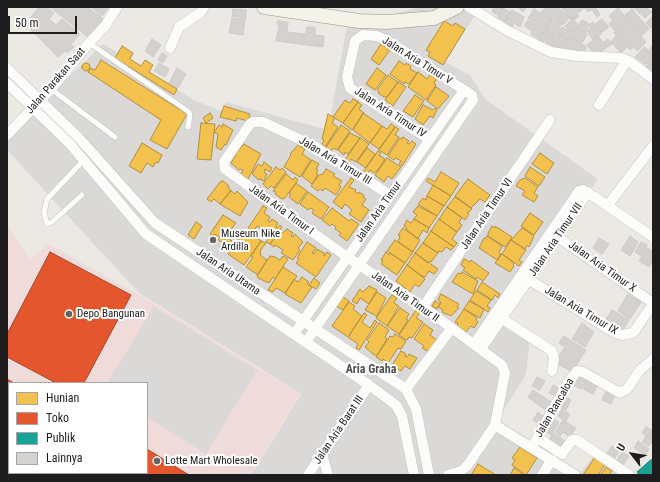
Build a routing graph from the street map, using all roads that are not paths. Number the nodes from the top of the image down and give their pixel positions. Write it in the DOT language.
graph roads {
  1 [pos="117,7"];
  2 [pos="204,7"];
  3 [pos="264,7"];
  4 [pos="457,7"];
  5 [pos="469,7"];
  6 [pos="355,41"];
  7 [pos="89,43"];
  8 [pos="170,48"];
  9 [pos="627,60"];
  10 [pos="7,68"];
  11 [pos="653,78"];
  12 [pos="7,83"];
  13 [pos="51,89"];
  14 [pos="464,90"];
  15 [pos="474,100"];
  16 [pos="37,104"];
  17 [pos="599,105"];
  18 [pos="550,120"];
  19 [pos="188,127"];
  20 [pos="7,135"];
  21 [pos="115,137"];
  22 [pos="74,140"];
  23 [pos="430,140"];
  24 [pos="653,146"];
  25 [pos="226,158"];
  26 [pos="84,161"];
  27 [pos="408,170"];
  28 [pos="420,178"];
  29 [pos="82,195"];
  30 [pos="390,195"];
  31 [pos="608,205"];
  32 [pos="155,224"];
  33 [pos="146,234"];
  34 [pos="554,235"];
  35 [pos="653,237"];
  36 [pos="347,257"];
  37 [pos="359,265"];
  38 [pos="525,277"];
  39 [pos="653,303"];
  40 [pos="423,307"];
  41 [pos="498,316"];
  42 [pos="303,322"];
  43 [pos="451,329"];
  44 [pos="314,330"];
  45 [pos="294,334"];
  46 [pos="306,342"];
  47 [pos="478,346"];
  48 [pos="653,359"];
  49 [pos="552,371"];
  50 [pos="369,385"];
  51 [pos="406,389"];
  52 [pos="495,425"];
  53 [pos="535,443"];
  54 [pos="322,454"];
  55 [pos="552,460"];
  56 [pos="308,475"];
  57 [pos="328,475"];
  58 [pos="414,475"];
  59 [pos="429,475"];
  60 [pos="448,475"];
  61 [pos="542,475"];
  62 [pos="575,475"];
  63 [pos="629,475"];
  1 -- 7 [label="street, Jalan Parakan Saat"];
  2 -- 8 [label="street"];
  3 -- 4 [label="street"];
  5 -- 9 [label="street"];
  6 -- 14 [label="street, Jalan Aria Timur V"];
  6 -- 23 [label="street, Jalan Aria Timur IV"];
  7 -- 13 [label="street, Jalan Parakan Saat"];
  7 -- 19 [label="lane"];
  9 -- 11 [label="street"];
  9 -- 17 [label="street"];
  10 -- 16 [label="street, Jalan Aria Utama"];
  12 -- 16 [label="street, Jalan Aria Utama"];
  13 -- 16 [label="street, Jalan Parakan Saat"];
  13 -- 21 [label="lane"];
  14 -- 15 [label="street, Jalan Aria Timur V"];
  14 -- 23 [label="street, Jalan Aria Timur"];
  15 -- 28 [label="street, Jalan Aria Timur"];
  16 -- 20 [label="street, Jalan Parakan Saat"];
  16 -- 22 [label="street, Jalan Aria Utama"];
  18 -- 40 [label="street, Jalan Aria Timur VI"];
  22 -- 26 [label="street, Jalan Aria Utama"];
  22 -- 32 [label="street, Jalan Aria Utama"];
  23 -- 27 [label="street, Jalan Aria Timur"];
  24 -- 31 [label="street"];
  25 -- 30 [label="street, Jalan Aria Timur III"];
  25 -- 36 [label="street, Jalan Aria Timur I"];
  26 -- 29 [label="lane"];
  26 -- 33 [label="street, Jalan Aria Utama"];
  27 -- 28 [label="street"];
  27 -- 30 [label="street, Jalan Aria Timur"];
  28 -- 37 [label="street, Jalan Aria Timur"];
  30 -- 36 [label="street, Jalan Aria Timur"];
  31 -- 34 [label="street, Jalan Aria Timur VII"];
  31 -- 35 [label="street"];
  32 -- 33 [label="street"];
  32 -- 42 [label="street, Jalan Aria Utama"];
  33 -- 45 [label="street, Jalan Aria Utama"];
  34 -- 38 [label="street, Jalan Aria Timur VII"];
  34 -- 39 [label="street, Jalan Aria Timur X"];
  36 -- 37 [label="street, Jalan Aria Timur II"];
  36 -- 42 [label="street, Jalan Aria Timur"];
  37 -- 40 [label="street, Jalan Aria Timur II"];
  37 -- 44 [label="street, Jalan Aria Timur"];
  38 -- 39 [label="street, Jalan Aria Timur IX"];
  38 -- 41 [label="street, Jalan Aria Timur VII"];
  40 -- 43 [label="street, Jalan Aria Timur II"];
  41 -- 47 [label="street, Jalan Aria Timur VII"];
  41 -- 49 [label="street"];
  42 -- 44 [label="street, Jalan Aria Utama"];
  42 -- 45 [label="street, Jalan Aria Timur"];
  43 -- 47 [label="street, Jalan Aria Timur II"];
  43 -- 51 [label="street"];
  44 -- 46 [label="street, Jalan Aria Timur"];
  44 -- 51 [label="street, Jalan Aria Utama"];
  45 -- 46 [label="street, Jalan Aria Utama"];
  46 -- 50 [label="street, Jalan Aria Utama"];
  47 -- 52 [label="street, Jalan Aria Timur II"];
  48 -- 53 [label="street, Jalan Rancaloa"];
  50 -- 54 [label="street, Jalan Aria Barat III"];
  50 -- 58 [label="street, Jalan Aria Utama"];
  51 -- 59 [label="street, Jalan Aria Utama"];
  52 -- 53 [label="street"];
  52 -- 60 [label="street"];
  53 -- 55 [label="street"];
  53 -- 63 [label="street"];
  54 -- 56 [label="street, Jalan Aria Barat III"];
  54 -- 57 [label="street"];
  55 -- 61 [label="street"];
  55 -- 62 [label="street"];
}
